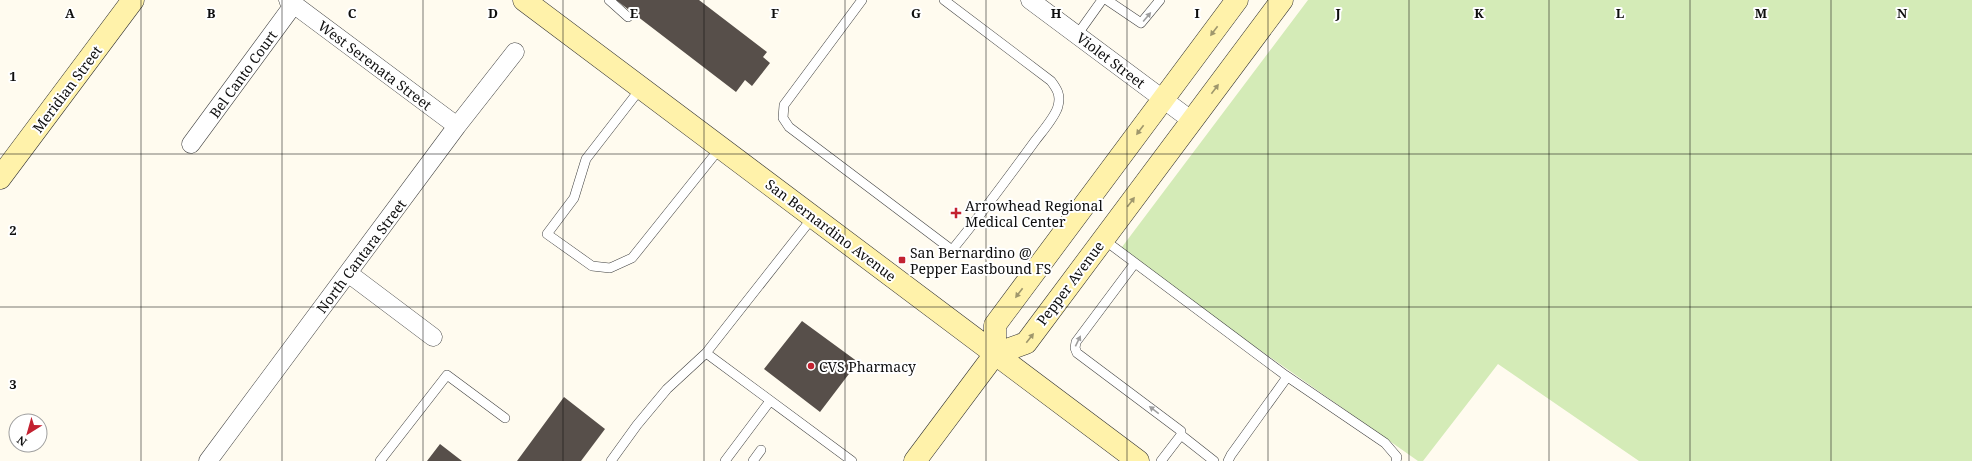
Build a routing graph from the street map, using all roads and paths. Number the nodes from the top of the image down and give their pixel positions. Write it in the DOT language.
graph roads {
  1 [pos="134,0"];
  2 [pos="524,0"];
  3 [pos="609,0"];
  4 [pos="862,0"];
  5 [pos="944,0"];
  6 [pos="1030,0"];
  7 [pos="1102,0"];
  8 [pos="1107,0"];
  9 [pos="1160,0"];
  10 [pos="1238,0"];
  11 [pos="1282,0"];
  12 [pos="291,2"];
  13 [pos="628,17"];
  14 [pos="1077,35"];
  15 [pos="515,52"];
  16 [pos="641,88"];
  17 [pos="1163,99"];
  18 [pos="1191,120"];
  19 [pos="457,126"];
  20 [pos="191,144"];
  21 [pos="720,148"];
  22 [pos="0,178"];
  23 [pos="813,217"];
  24 [pos="1103,239"];
  25 [pos="1135,263"];
  26 [pos="348,273"];
  27 [pos="433,337"];
  28 [pos="706,353"];
  29 [pos="995,354"];
  30 [pos="1286,374"];
  31 [pos="770,401"];
  32 [pos="505,418"];
  33 [pos="1180,435"];
  34 [pos="761,450"];
  35 [pos="208,461"];
  36 [pos="380,461"];
  37 [pos="611,461"];
  38 [pos="726,461"];
  39 [pos="753,461"];
  40 [pos="852,461"];
  41 [pos="915,461"];
  42 [pos="1138,461"];
  43 [pos="1161,461"];
  44 [pos="1214,461"];
  45 [pos="1228,461"];
  46 [pos="1396,461"];
  1 -- 22 [label="main road, Meridian Street"];
  2 -- 16 [label="main road, San Bernardino Avenue"];
  3 -- 13 [label="lane"];
  4 -- 5 [label="lane"];
  6 -- 14 [label="street, Violet Street"];
  7 -- 14 [label="lane"];
  8 -- 9 [label="lane, one-way"];
  10 -- 17 [label="main road, one-way"];
  18 -- 11 [label="main road, Pepper Avenue, one-way"];
  12 -- 19 [label="street, West Serenata Street"];
  12 -- 20 [label="street, Bel Canto Court"];
  14 -- 17 [label="street, Violet Street"];
  15 -- 19 [label="street, North Cantara Street"];
  16 -- 21 [label="main road, San Bernardino Avenue"];
  16 -- 21 [label="lane"];
  17 -- 18 [label="street, Violet Street"];
  17 -- 29 [label="main road, one-way"];
  24 -- 18 [label="main road, Pepper Avenue, one-way"];
  19 -- 26 [label="street, North Cantara Street"];
  21 -- 23 [label="main road, San Bernardino Avenue"];
  23 -- 28 [label="lane"];
  23 -- 29 [label="main road, San Bernardino Avenue"];
  24 -- 25 [label="lane"];
  29 -- 24 [label="main road, Pepper Avenue, one-way"];
  25 -- 30 [label="lane"];
  33 -- 25 [label="lane, one-way"];
  26 -- 27 [label="street"];
  26 -- 35 [label="street, North Cantara Street"];
  28 -- 31 [label="lane"];
  28 -- 37 [label="lane"];
  29 -- 41 [label="main road"];
  29 -- 42 [label="main road, San Bernardino Avenue"];
  30 -- 45 [label="lane"];
  30 -- 46 [label="lane"];
  31 -- 38 [label="lane"];
  31 -- 40 [label="lane"];
  32 -- 36 [label="lane"];
  33 -- 43 [label="lane"];
  33 -- 44 [label="lane"];
  34 -- 39 [label="lane"];
}
